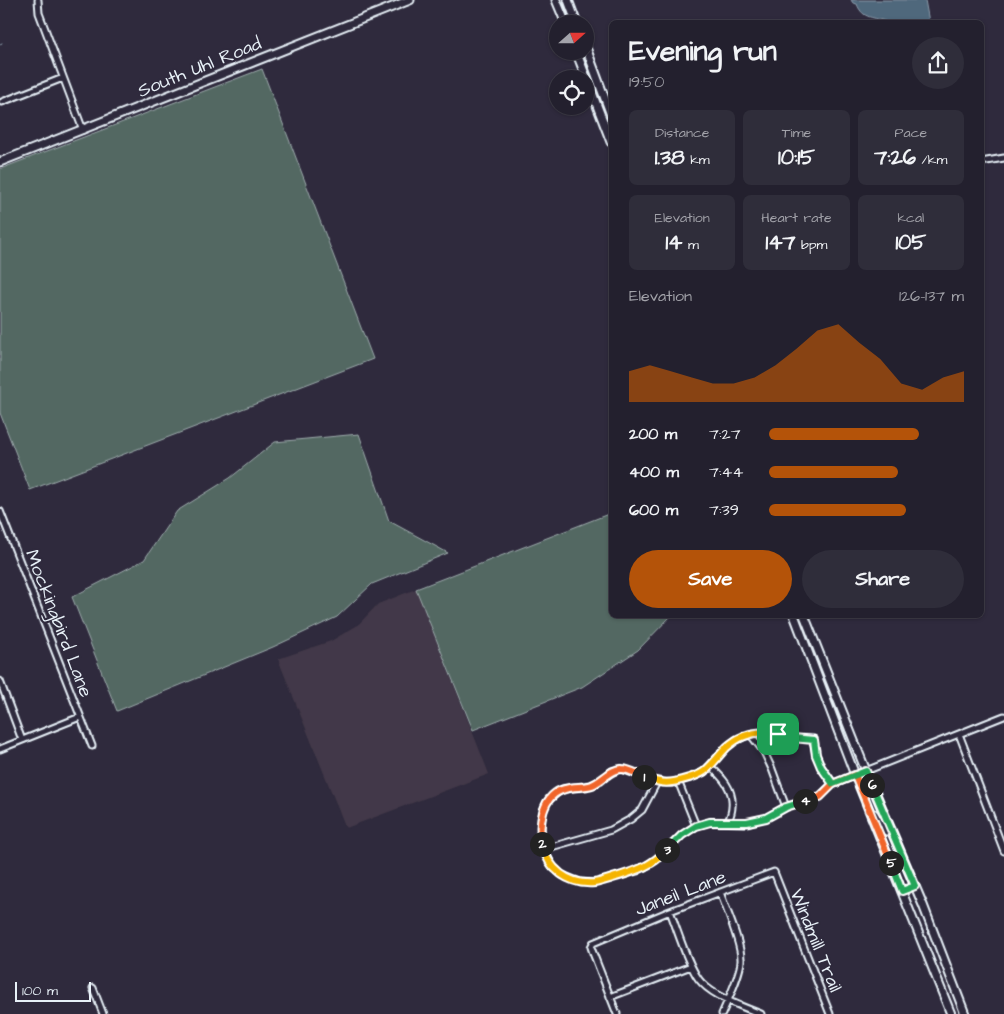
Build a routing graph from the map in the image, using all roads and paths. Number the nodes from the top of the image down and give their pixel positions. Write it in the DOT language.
graph roads {
  1 [pos="38,0"];
  2 [pos="410,0"];
  3 [pos="556,0"];
  4 [pos="568,0"];
  5 [pos="562,15"];
  6 [pos="574,15"];
  7 [pos="580,60"];
  8 [pos="591,60"];
  9 [pos="63,78"];
  10 [pos="2,102"];
  11 [pos="609,110"];
  12 [pos="609,128"];
  13 [pos="83,130"];
  14 [pos="1004,158"];
  15 [pos="984,161"];
  16 [pos="0,162"];
  17 [pos="0,511"];
  18 [pos="795,618"];
  19 [pos="805,618"];
  20 [pos="0,681"];
  21 [pos="1004,716"];
  22 [pos="80,717"];
  23 [pos="750,734"];
  24 [pos="959,734"];
  25 [pos="22,740"];
  26 [pos="92,746"];
  27 [pos="0,749"];
  28 [pos="710,766"];
  29 [pos="866,771"];
  30 [pos="855,775"];
  31 [pos="678,781"];
  32 [pos="657,782"];
  33 [pos="833,784"];
  34 [pos="864,798"];
  35 [pos="786,807"];
  36 [pos="728,822"];
  37 [pos="696,826"];
  38 [pos="891,829"];
  39 [pos="544,849"];
  40 [pos="1004,851"];
  41 [pos="776,876"];
  42 [pos="915,886"];
  43 [pos="902,891"];
  44 [pos="720,892"];
  45 [pos="670,911"];
  46 [pos="691,966"];
  47 [pos="93,988"];
  48 [pos="610,997"];
  49 [pos="728,1000"];
  50 [pos="103,1014"];
  51 [pos="617,1014"];
  52 [pos="722,1014"];
  53 [pos="761,1014"];
  54 [pos="830,1014"];
  55 [pos="951,1014"];
  56 [pos="965,1014"];
  1 -- 9 [label="street"];
  2 -- 13 [label="main road, South Uhl Road"];
  3 -- 5 [label="main road"];
  4 -- 6 [label="main road"];
  7 -- 12 [label="main road"];
  8 -- 11 [label="main road"];
  9 -- 10 [label="street"];
  9 -- 13 [label="street"];
  13 -- 16 [label="main road, South Uhl Road"];
  14 -- 15 [label="street"];
  17 -- 22 [label="street, Mockingbird Lane"];
  18 -- 30 [label="main road"];
  19 -- 29 [label="main road"];
  20 -- 25 [label="street"];
  21 -- 24 [label="street"];
  22 -- 25 [label="street"];
  22 -- 26 [label="street, Mockingbird Lane"];
  23 -- 28 [label="street"];
  23 -- 33 [label="street"];
  23 -- 35 [label="street"];
  24 -- 29 [label="street"];
  24 -- 40 [label="street"];
  25 -- 27 [label="street"];
  28 -- 31 [label="street"];
  28 -- 36 [label="street"];
  29 -- 30 [label="street"];
  29 -- 38 [label="main road"];
  30 -- 33 [label="street"];
  30 -- 34 [label="main road"];
  31 -- 32 [label="street"];
  31 -- 37 [label="street"];
  32 -- 39 [label="street"];
  32 -- 39 [label="street"];
  33 -- 35 [label="street"];
  34 -- 38 [label="main road"];
  34 -- 43 [label="main road"];
  35 -- 36 [label="street"];
  36 -- 37 [label="street"];
  37 -- 39 [label="street"];
  38 -- 42 [label="main road"];
  41 -- 44 [label="street, Janeil Lane"];
  41 -- 54 [label="street, Windmill Trail"];
  42 -- 43 [label="main road"];
  42 -- 56 [label="main road"];
  43 -- 55 [label="main road"];
  44 -- 45 [label="street, Janeil Lane"];
  44 -- 49 [label="street"];
  45 -- 46 [label="street"];
  45 -- 48 [label="street, Janeil Lane"];
  46 -- 48 [label="street"];
  46 -- 49 [label="street"];
  47 -- 50 [label="street"];
  48 -- 51 [label="street"];
  49 -- 52 [label="street"];
  49 -- 53 [label="street"];
}
